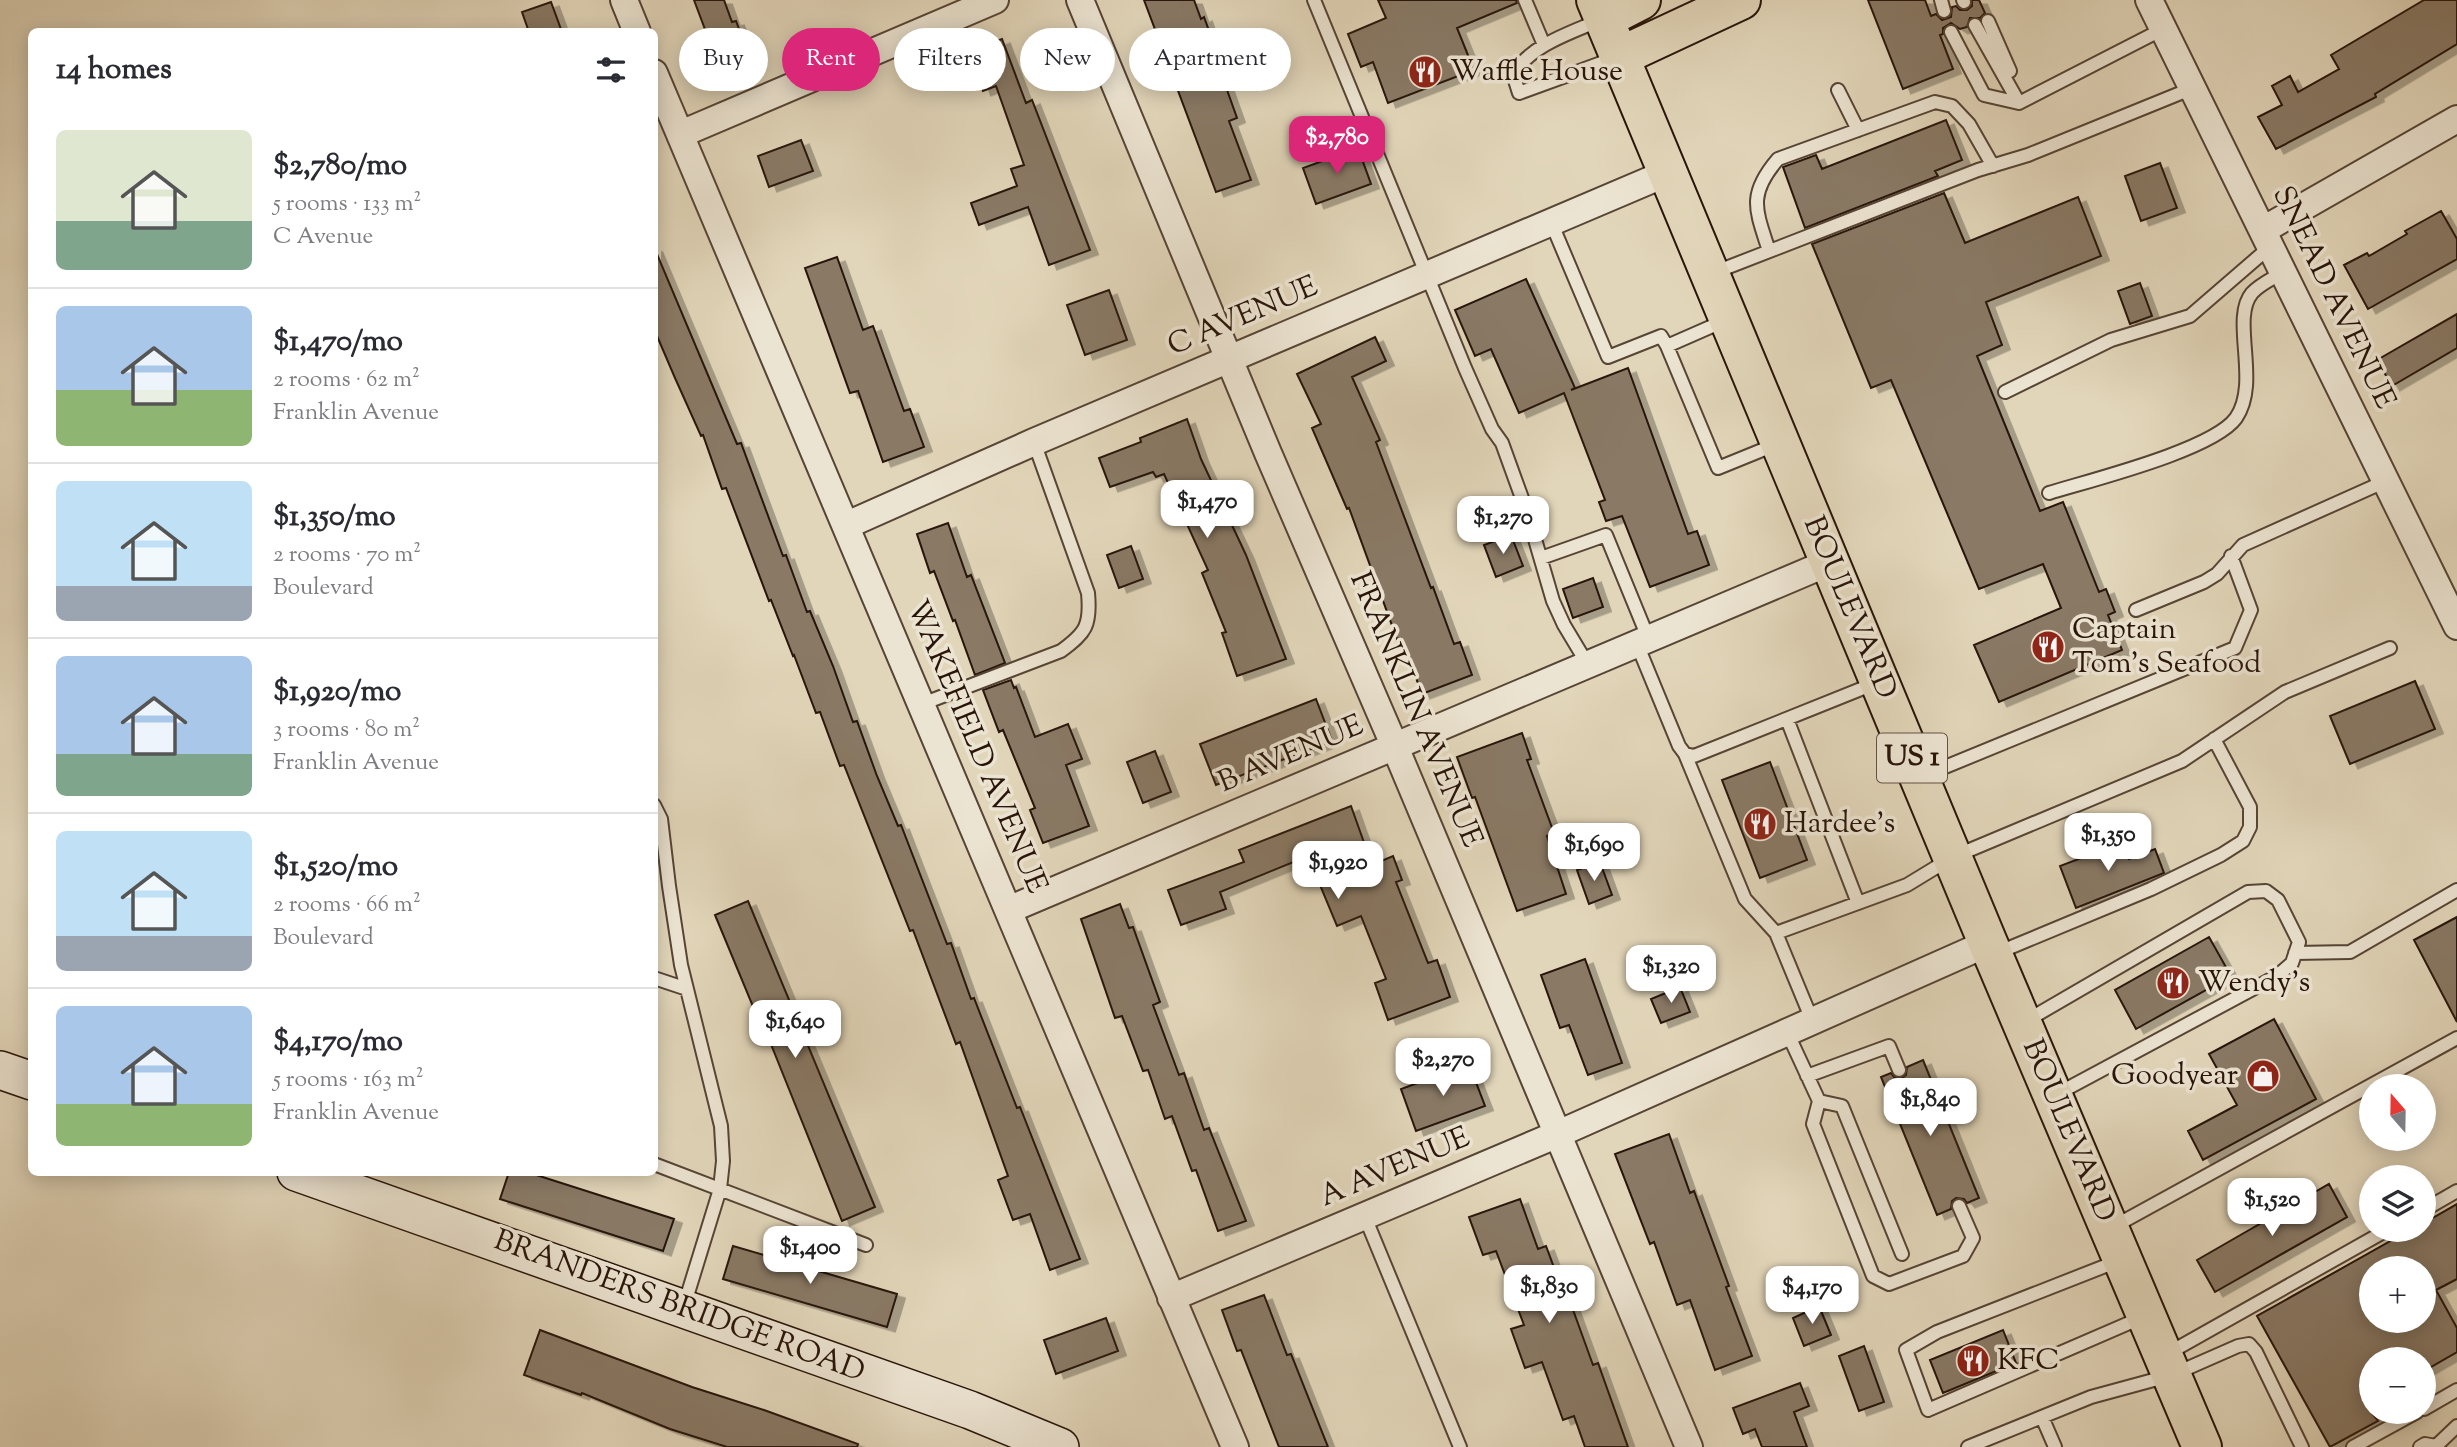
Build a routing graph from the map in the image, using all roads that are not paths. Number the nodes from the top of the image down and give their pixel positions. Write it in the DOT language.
graph roads {
  1 [pos="624,0"];
  2 [pos="995,0"];
  3 [pos="1080,0"];
  4 [pos="1314,0"];
  5 [pos="1525,0"];
  6 [pos="1641,0"];
  7 [pos="1741,0"];
  8 [pos="2149,0"];
  9 [pos="1600,9"];
  10 [pos="1981,22"];
  11 [pos="635,28"];
  12 [pos="2163,29"];
  13 [pos="1951,32"];
  14 [pos="1544,45"];
  15 [pos="1621,56"];
  16 [pos="658,82"];
  17 [pos="2193,88"];
  18 [pos="1838,90"];
  19 [pos="2021,101"];
  20 [pos="2457,119"];
  21 [pos="1858,130"];
  22 [pos="681,134"];
  23 [pos="1993,166"];
  24 [pos="1667,173"];
  25 [pos="1551,222"];
  26 [pos="2267,238"];
  27 [pos="1769,251"];
  28 [pos="2284,271"];
  29 [pos="1427,275"];
  30 [pos="1710,275"];
  31 [pos="1728,319"];
  32 [pos="1667,346"];
  33 [pos="1229,359"];
  34 [pos="2005,392"];
  35 [pos="1034,442"];
  36 [pos="1780,443"];
  37 [pos="2386,481"];
  38 [pos="2049,494"];
  39 [pos="847,525"];
  40 [pos="2231,556"];
  41 [pos="1541,558"];
  42 [pos="1830,562"];
  43 [pos="2136,610"];
  44 [pos="2454,614"];
  45 [pos="1643,642"];
  46 [pos="2390,648"];
  47 [pos="1588,665"];
  48 [pos="1880,681"];
  49 [pos="922,704"];
  50 [pos="1787,719"];
  51 [pos="2214,739"];
  52 [pos="1395,747"];
  53 [pos="1685,754"];
  54 [pos="1920,777"];
  55 [pos="658,813"];
  56 [pos="1953,857"];
  57 [pos="2457,890"];
  58 [pos="1858,903"];
  59 [pos="1009,910"];
  60 [pos="1776,933"];
  61 [pos="1991,948"];
  62 [pos="2295,953"];
  63 [pos="658,979"];
  64 [pos="687,989"];
  65 [pos="1812,1020"];
  66 [pos="2022,1023"];
  67 [pos="1787,1032"];
  68 [pos="2457,1038"];
  69 [pos="0,1070"];
  70 [pos="1899,1070"];
  71 [pos="1807,1076"];
  72 [pos="28,1080"];
  73 [pos="2053,1096"];
  74 [pos="1819,1101"];
  75 [pos="1558,1134"];
  76 [pos="658,1166"];
  77 [pos="307,1176"];
  78 [pos="720,1189"];
  79 [pos="2457,1191"];
  80 [pos="2436,1203"];
  81 [pos="1959,1206"];
  82 [pos="1364,1217"];
  83 [pos="2368,1242"];
  84 [pos="2116,1244"];
  85 [pos="866,1245"];
  86 [pos="1902,1254"];
  87 [pos="1171,1298"];
  88 [pos="683,1310"];
  89 [pos="2146,1315"];
  90 [pos="2167,1366"];
  91 [pos="2457,1390"];
  92 [pos="2436,1402"];
  93 [pos="2042,1417"];
  94 [pos="2395,1424"];
  95 [pos="2457,1426"];
  96 [pos="2436,1446"];
  97 [pos="1060,1447"];
  98 [pos="1235,1447"];
  99 [pos="1460,1447"];
  100 [pos="1689,1447"];
  101 [pos="1968,1447"];
  102 [pos="2055,1447"];
  103 [pos="2202,1447"];
  104 [pos="2302,1447"];
  105 [pos="2353,1447"];
  106 [pos="2420,1447"];
  1 -- 11 [label="street"];
  2 -- 22 [label="street"];
  3 -- 33 [label="street, FRANKLIN AVENUE"];
  4 -- 29 [label="lane"];
  5 -- 14 [label="lane"];
  6 -- 9 [label="main road"];
  7 -- 15 [label="main road"];
  8 -- 12 [label="street, SNEAD AVENUE"];
  9 -- 14 [label="lane"];
  9 -- 15 [label="main road, BOULEVARD / US 1"];
  10 -- 19 [label="lane"];
  12 -- 17 [label="street, SNEAD AVENUE"];
  12 -- 19 [label="lane"];
  13 -- 19 [label="lane"];
  14 -- 15 [label="lane"];
  15 -- 24 [label="main road, BOULEVARD / US 1"];
  16 -- 22 [label="street, WAKEFIELD AVENUE"];
  17 -- 23 [label="lane"];
  17 -- 26 [label="street, SNEAD AVENUE"];
  18 -- 21 [label="lane"];
  20 -- 26 [label="street"];
  21 -- 23 [label="lane"];
  21 -- 27 [label="lane"];
  22 -- 39 [label="street, WAKEFIELD AVENUE"];
  23 -- 27 [label="lane"];
  24 -- 25 [label="street, C AVENUE"];
  24 -- 30 [label="main road, BOULEVARD / US 1"];
  25 -- 29 [label="street, C AVENUE"];
  25 -- 32 [label="lane"];
  26 -- 28 [label="street, SNEAD AVENUE"];
  26 -- 34 [label="lane"];
  27 -- 30 [label="lane"];
  28 -- 37 [label="street, SNEAD AVENUE"];
  28 -- 38 [label="lane"];
  29 -- 33 [label="street, C AVENUE"];
  29 -- 41 [label="lane"];
  30 -- 31 [label="main road, BOULEVARD / US 1"];
  31 -- 32 [label="lane"];
  31 -- 36 [label="main road, BOULEVARD / US 1"];
  32 -- 36 [label="lane"];
  33 -- 35 [label="street, C AVENUE"];
  33 -- 52 [label="street, FRANKLIN AVENUE"];
  35 -- 39 [label="street, C AVENUE"];
  35 -- 49 [label="lane"];
  36 -- 42 [label="main road, BOULEVARD / US 1"];
  37 -- 40 [label="lane"];
  37 -- 44 [label="street, SNEAD AVENUE"];
  39 -- 49 [label="street, WAKEFIELD AVENUE"];
  40 -- 43 [label="lane"];
  40 -- 54 [label="lane"];
  41 -- 45 [label="lane"];
  41 -- 47 [label="lane"];
  42 -- 45 [label="street, B AVENUE"];
  42 -- 48 [label="main road, BOULEVARD / US 1"];
  45 -- 47 [label="street, B AVENUE"];
  45 -- 53 [label="lane"];
  46 -- 51 [label="lane"];
  47 -- 52 [label="street, B AVENUE"];
  48 -- 50 [label="lane"];
  48 -- 54 [label="main road, BOULEVARD / US 1"];
  49 -- 59 [label="street, WAKEFIELD AVENUE"];
  50 -- 53 [label="lane"];
  50 -- 58 [label="lane"];
  51 -- 56 [label="lane"];
  51 -- 61 [label="lane"];
  52 -- 59 [label="street, B AVENUE"];
  52 -- 75 [label="street, FRANKLIN AVENUE"];
  53 -- 60 [label="lane"];
  54 -- 56 [label="main road, BOULEVARD / US 1"];
  55 -- 64 [label="lane"];
  56 -- 58 [label="lane"];
  56 -- 61 [label="main road, BOULEVARD / US 1"];
  57 -- 62 [label="lane"];
  58 -- 60 [label="lane"];
  59 -- 87 [label="street, WAKEFIELD AVENUE"];
  60 -- 65 [label="lane"];
  61 -- 65 [label="street, A AVENUE"];
  61 -- 66 [label="main road, BOULEVARD / US 1"];
  62 -- 66 [label="lane"];
  62 -- 73 [label="lane"];
  63 -- 64 [label="lane"];
  64 -- 78 [label="lane"];
  65 -- 67 [label="street, A AVENUE"];
  66 -- 73 [label="main road, BOULEVARD / US 1"];
  67 -- 71 [label="lane"];
  67 -- 75 [label="street, A AVENUE"];
  68 -- 84 [label="lane"];
  69 -- 72 [label="street"];
  70 -- 71 [label="lane"];
  71 -- 74 [label="lane"];
  73 -- 84 [label="main road, BOULEVARD / US 1"];
  74 -- 81 [label="lane"];
  74 -- 86 [label="lane"];
  75 -- 82 [label="street, A AVENUE"];
  75 -- 100 [label="street, FRANKLIN AVENUE"];
  76 -- 78 [label="lane"];
  77 -- 88 [label="street, BRANDERS BRIDGE ROAD"];
  78 -- 85 [label="lane"];
  78 -- 88 [label="lane"];
  79 -- 80 [label="lane"];
  82 -- 87 [label="street, A AVENUE"];
  82 -- 99 [label="lane"];
  83 -- 90 [label="lane"];
  84 -- 89 [label="main road, BOULEVARD / US 1"];
  84 -- 89 [label="lane"];
  87 -- 98 [label="street, WAKEFIELD AVENUE"];
  88 -- 97 [label="street, BRANDERS BRIDGE ROAD"];
  89 -- 90 [label="main road, BOULEVARD / US 1"];
  90 -- 93 [label="lane"];
  90 -- 103 [label="main road, BOULEVARD / US 1"];
  90 -- 104 [label="lane"];
  91 -- 92 [label="lane"];
  93 -- 101 [label="lane"];
  93 -- 102 [label="lane"];
  94 -- 105 [label="lane"];
  95 -- 96 [label="lane"];
  96 -- 106 [label="lane"];
}
